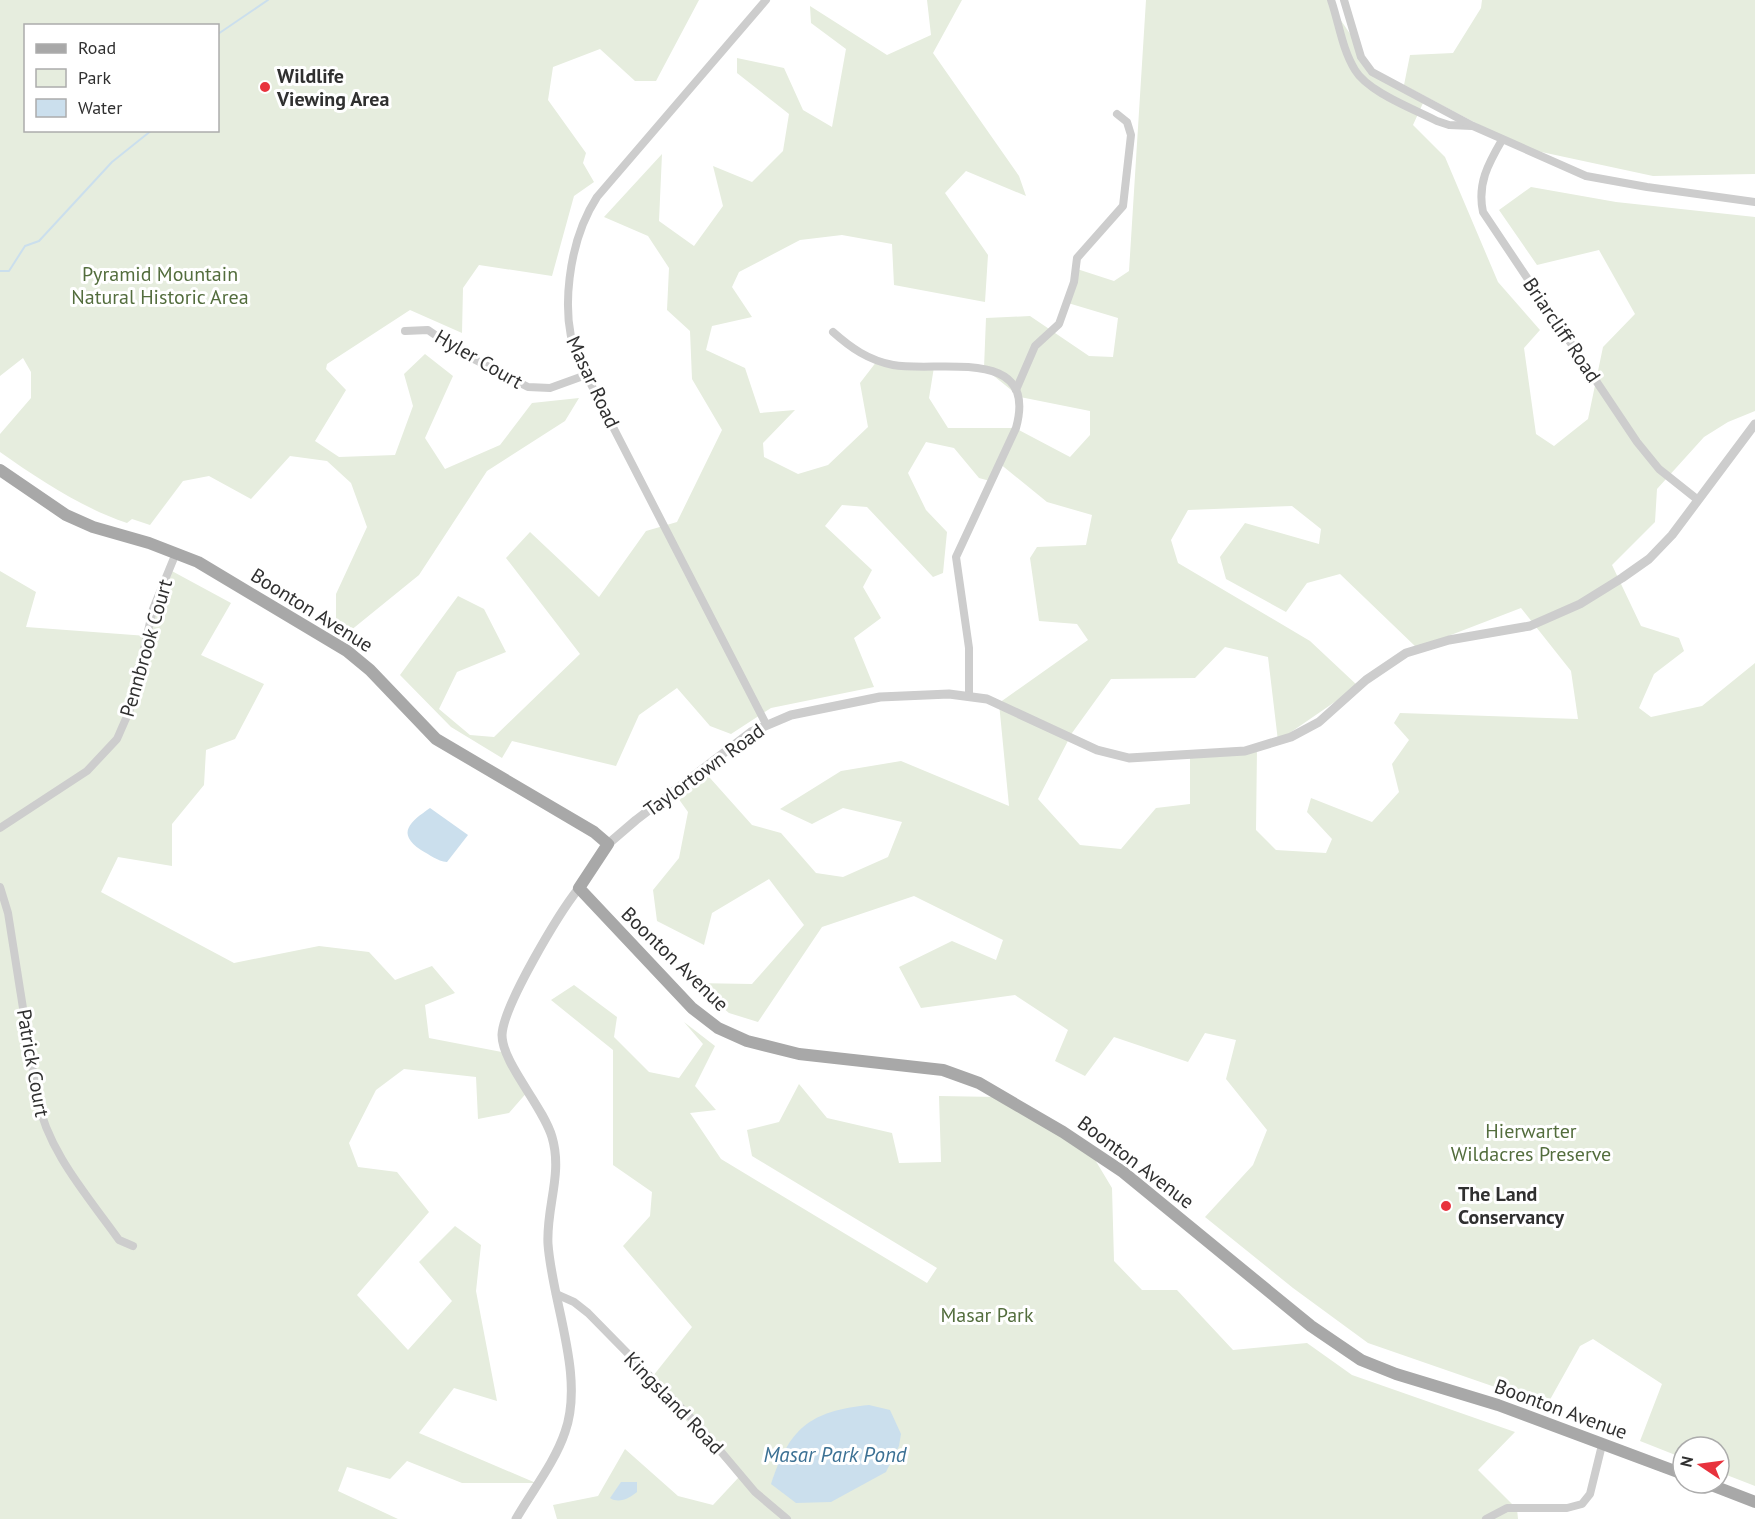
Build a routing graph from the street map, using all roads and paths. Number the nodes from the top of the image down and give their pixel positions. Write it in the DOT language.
graph roads {
  1 [pos="766,0"];
  2 [pos="1331,0"];
  3 [pos="1344,0"];
  4 [pos="1380,77"];
  5 [pos="1375,88"];
  6 [pos="1117,114"];
  7 [pos="1473,126"];
  8 [pos="1502,140"];
  9 [pos="1755,202"];
  10 [pos="405,331"];
  11 [pos="833,332"];
  12 [pos="586,375"];
  13 [pos="1016,390"];
  14 [pos="1755,424"];
  15 [pos="0,470"];
  16 [pos="1698,501"];
  17 [pos="176,553"];
  18 [pos="969,695"];
  19 [pos="766,724"];
  20 [pos="0,828"];
  21 [pos="608,844"];
  22 [pos="0,887"];
  23 [pos="579,888"];
  24 [pos="133,1246"];
  25 [pos="556,1294"];
  26 [pos="1602,1445"];
  27 [pos="1671,1470"];
  28 [pos="1731,1493"];
  29 [pos="1755,1502"];
  30 [pos="516,1519"];
  31 [pos="787,1519"];
  32 [pos="1486,1519"];
  1 -- 12 [label="street, Masar Road"];
  2 -- 5 [label="street"];
  3 -- 4 [label="street"];
  4 -- 5 [label="street"];
  4 -- 7 [label="street"];
  5 -- 7 [label="street"];
  6 -- 13 [label="street"];
  7 -- 8 [label="street"];
  8 -- 9 [label="street"];
  8 -- 16 [label="street, Briarcliff Road"];
  10 -- 12 [label="street, Hyler Court"];
  11 -- 13 [label="street"];
  12 -- 19 [label="street, Masar Road"];
  13 -- 18 [label="street"];
  14 -- 16 [label="street, Taylortown Road"];
  15 -- 17 [label="main road, Boonton Avenue"];
  16 -- 18 [label="street, Taylortown Road"];
  17 -- 20 [label="street, Pennbrook Court"];
  17 -- 21 [label="main road, Boonton Avenue"];
  18 -- 19 [label="street, Taylortown Road"];
  19 -- 21 [label="street, Taylortown Road"];
  21 -- 23 [label="main road"];
  22 -- 24 [label="street, Patrick Court"];
  23 -- 25 [label="street"];
  23 -- 26 [label="main road, Boonton Avenue"];
  25 -- 30 [label="street"];
  25 -- 31 [label="street, Kingsland Road"];
  26 -- 27 [label="main road, Boonton Avenue"];
  26 -- 32 [label="street"];
  28 -- 29 [label="main road"];
}
